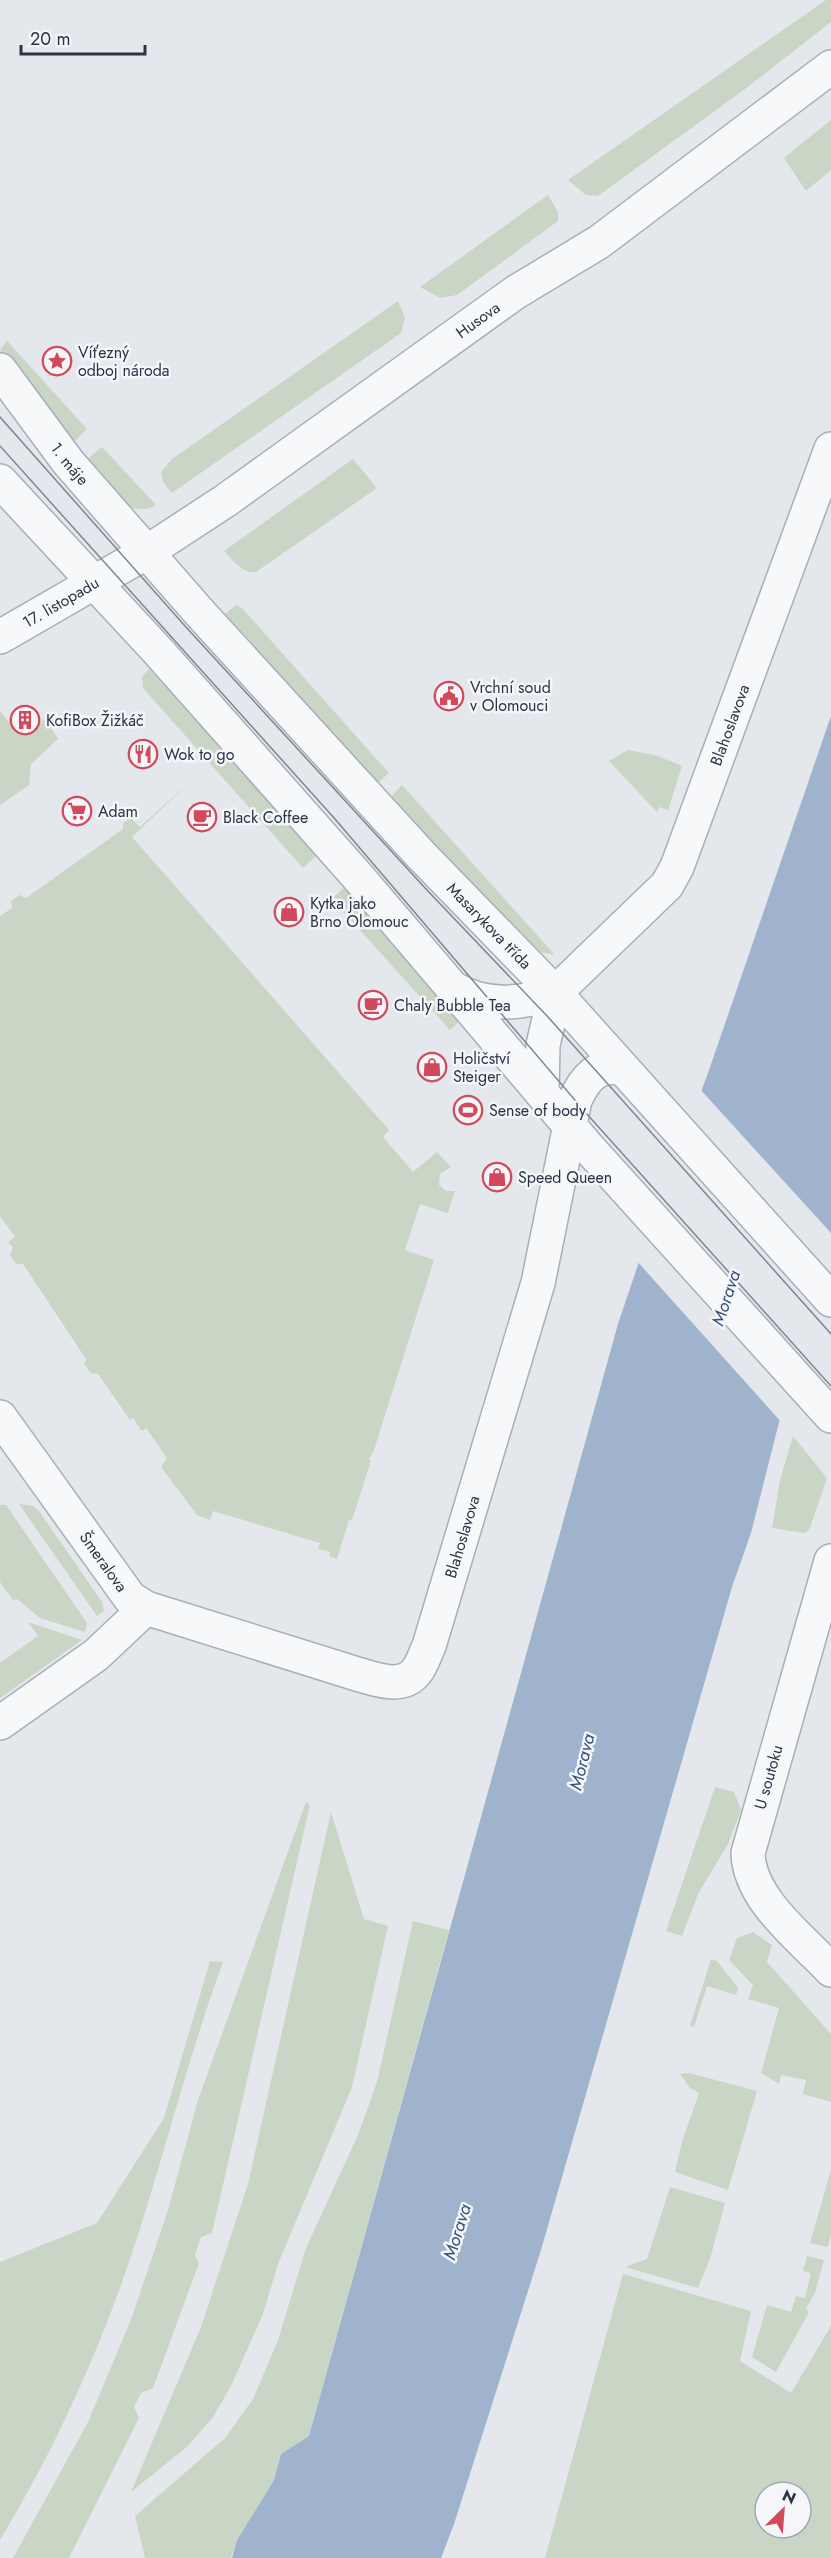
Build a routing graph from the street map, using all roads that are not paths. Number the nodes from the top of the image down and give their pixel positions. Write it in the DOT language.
graph roads {
  1 [pos="831,67"];
  2 [pos="0,370"];
  3 [pos="831,449"];
  4 [pos="0,481"];
  5 [pos="121,567"];
  6 [pos="0,637"];
  7 [pos="450,986"];
  8 [pos="555,993"];
  9 [pos="617,1065"];
  10 [pos="542,1094"];
  11 [pos="578,1135"];
  12 [pos="831,1300"];
  13 [pos="823,1407"];
  14 [pos="0,1417"];
  15 [pos="831,1561"];
  16 [pos="146,1608"];
  17 [pos="0,1723"];
  18 [pos="831,1970"];
  1 -- 5 [label="street, Husova"];
  2 -- 5 [label="street, 1. máje"];
  3 -- 8 [label="street, Blahoslavova"];
  4 -- 5 [label="street"];
  5 -- 6 [label="street, 17. listopadu"];
  5 -- 7 [label="street"];
  5 -- 8 [label="street, Masarykova třída"];
  7 -- 8 [label="street"];
  7 -- 10 [label="street"];
  8 -- 9 [label="street, Masarykova třída"];
  8 -- 10 [label="street"];
  9 -- 11 [label="street"];
  9 -- 12 [label="street, Masarykova třída"];
  10 -- 11 [label="street"];
  11 -- 13 [label="street"];
  11 -- 16 [label="street, Blahoslavova"];
  14 -- 16 [label="street, Šmeralova"];
  15 -- 18 [label="street, U soutoku"];
  16 -- 17 [label="street"];
}
